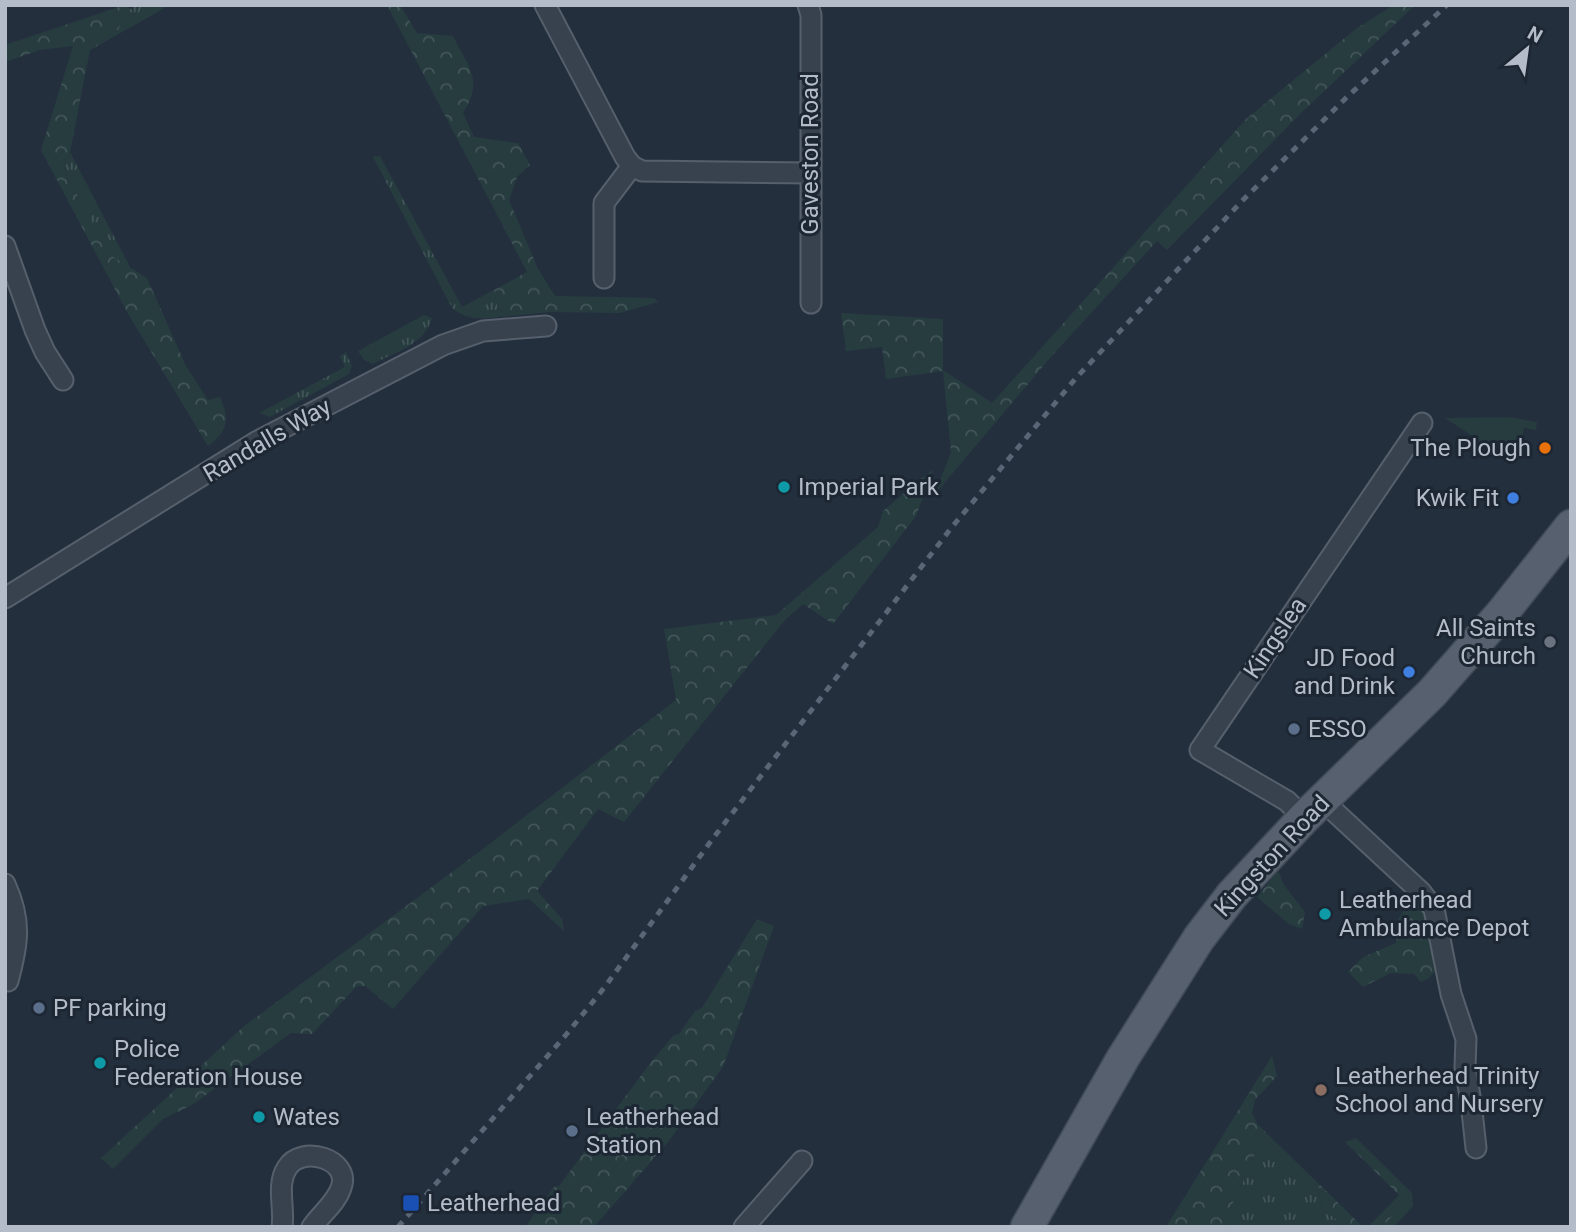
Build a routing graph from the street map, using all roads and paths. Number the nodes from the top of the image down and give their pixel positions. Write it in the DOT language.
graph roads {
  1 [pos="545,5"];
  2 [pos="808,5"];
  3 [pos="632,166"];
  4 [pos="810,173"];
  5 [pos="5,246"];
  6 [pos="604,278"];
  7 [pos="811,303"];
  8 [pos="546,326"];
  9 [pos="63,380"];
  10 [pos="1422,423"];
  11 [pos="1571,526"];
  12 [pos="5,598"];
  13 [pos="1314,809"];
  14 [pos="5,884"];
  15 [pos="8,981"];
  16 [pos="1476,1148"];
  17 [pos="802,1161"];
  18 [pos="282,1227"];
  19 [pos="312,1227"];
  20 [pos="744,1227"];
  21 [pos="1027,1227"];
  1 -- 3 [label="street"];
  2 -- 4 [label="street, Gaveston Road"];
  3 -- 4 [label="street"];
  3 -- 6 [label="street"];
  4 -- 7 [label="street, Gaveston Road"];
  5 -- 9 [label="street"];
  8 -- 12 [label="street, Randalls Way"];
  10 -- 13 [label="street, Kingslea"];
  11 -- 13 [label="main road, Kingston Road"];
  13 -- 16 [label="street"];
  13 -- 21 [label="main road, Kingston Road"];
  14 -- 15 [label="street"];
  17 -- 20 [label="street"];
  18 -- 19 [label="street"];
}
